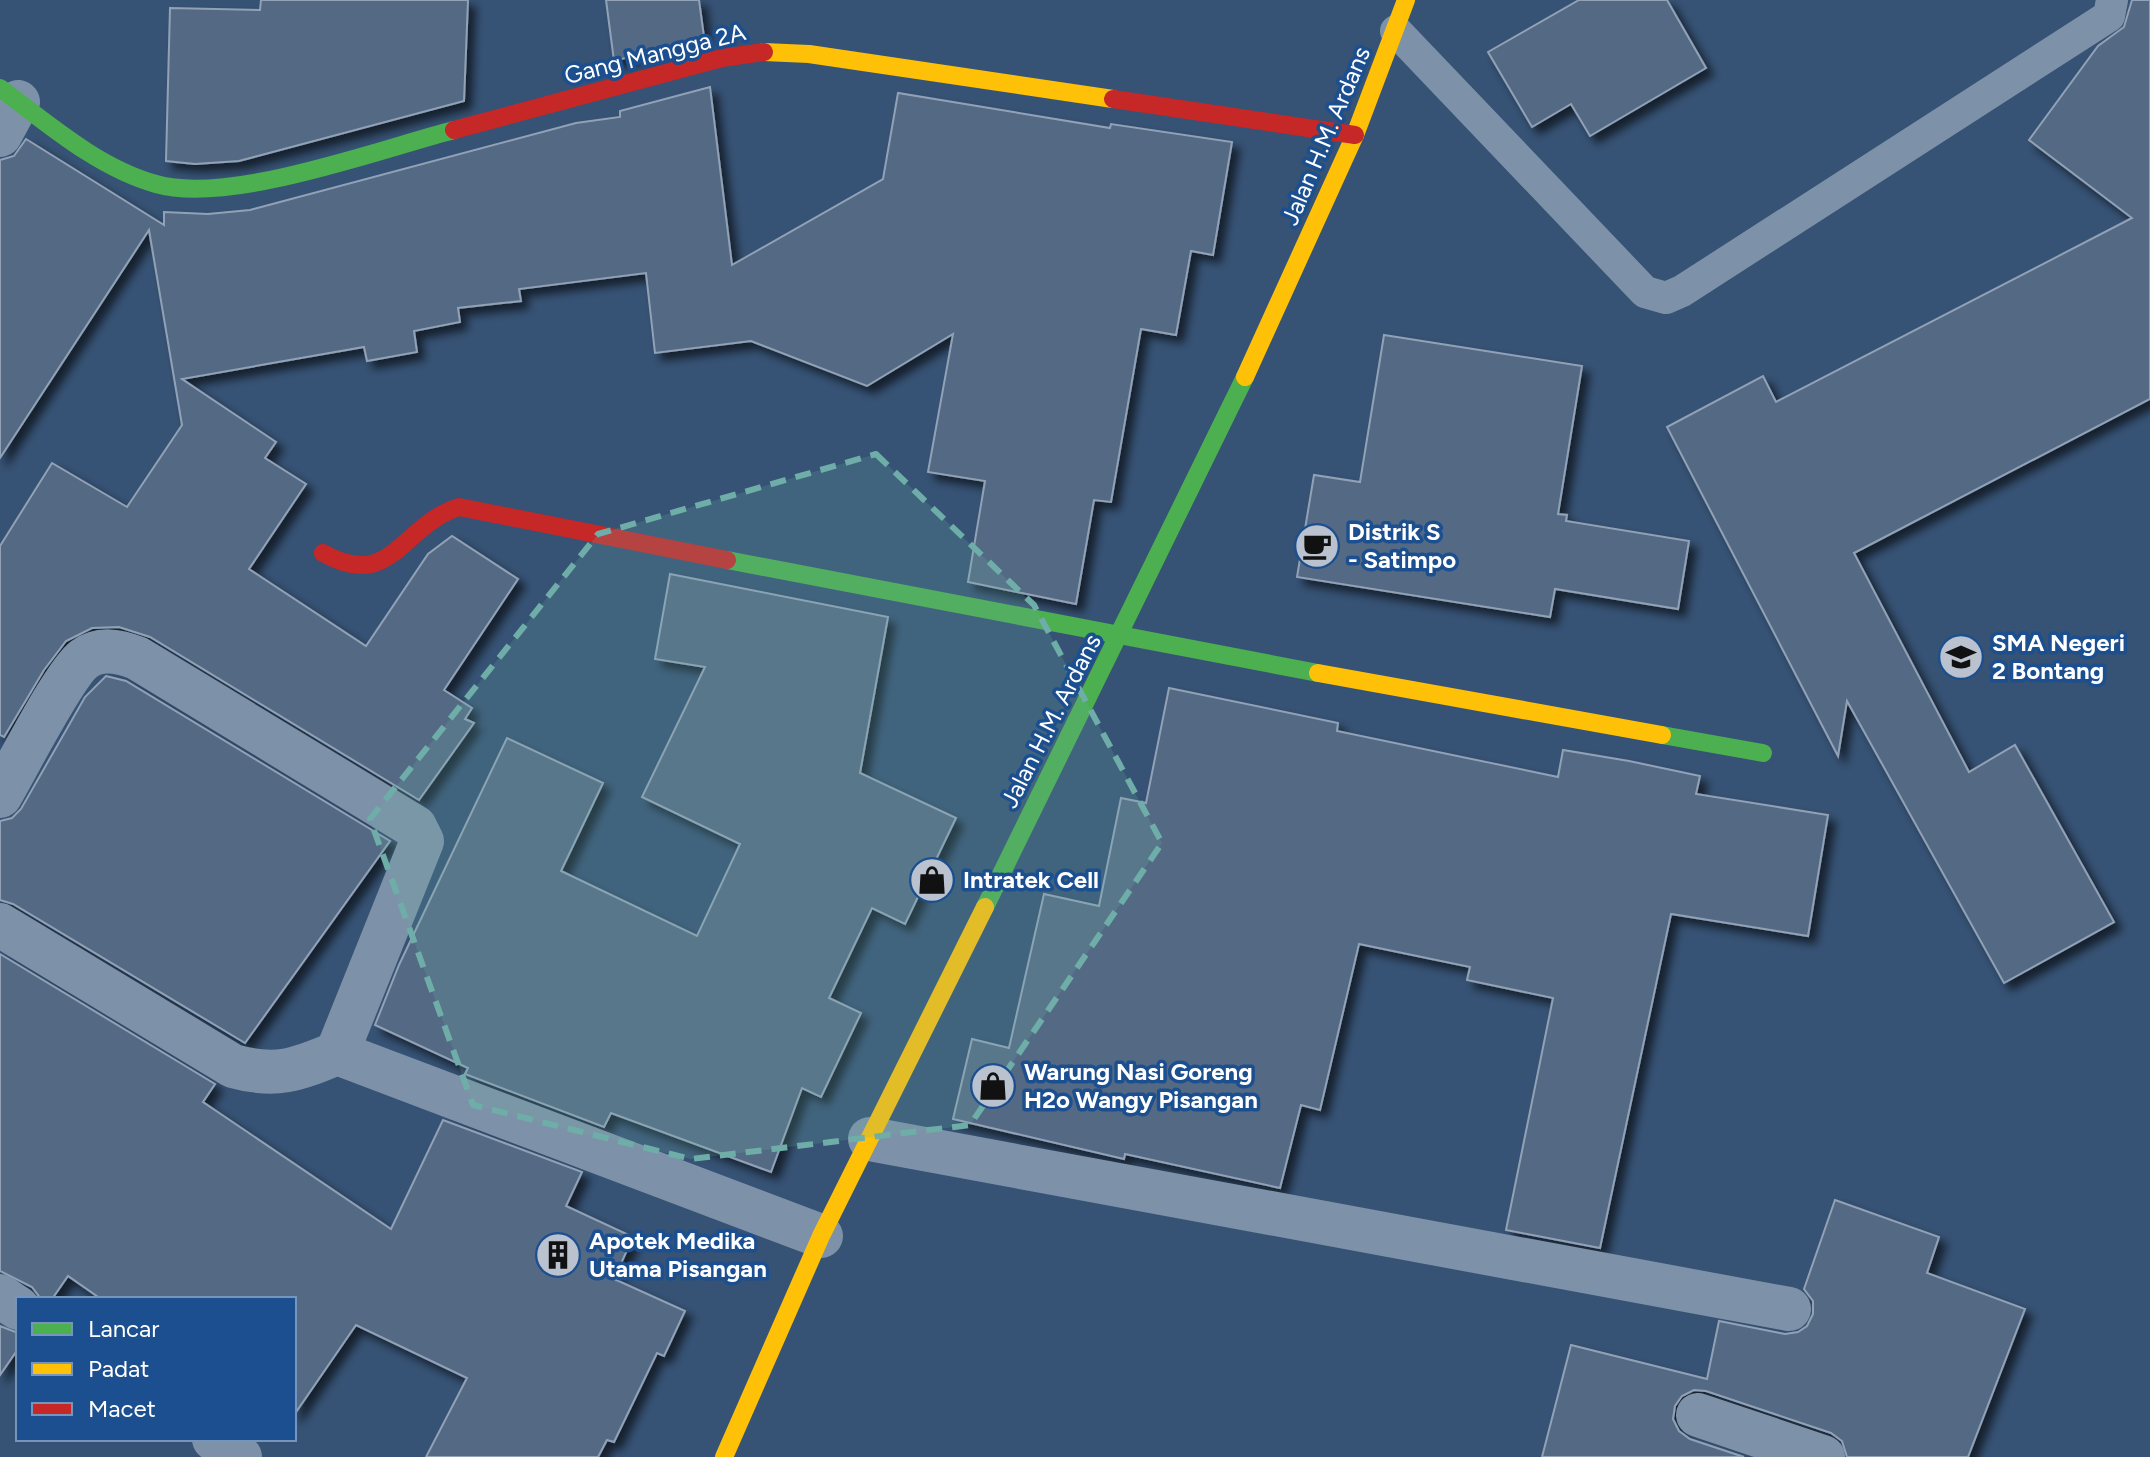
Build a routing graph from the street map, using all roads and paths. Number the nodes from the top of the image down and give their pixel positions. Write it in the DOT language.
graph roads {
  1 [pos="1406,0"];
  2 [pos="2112,0"];
  3 [pos="1396,31"];
  4 [pos="6,108"];
  5 [pos="1355,135"];
  6 [pos="323,553"];
  7 [pos="1120,638"];
  8 [pos="1763,753"];
  9 [pos="0,796"];
  10 [pos="0,925"];
  11 [pos="337,1053"];
  12 [pos="870,1139"];
  13 [pos="821,1236"];
  14 [pos="1789,1309"];
  15 [pos="1698,1415"];
  16 [pos="217,1441"];
  17 [pos="240,1457"];
  18 [pos="724,1457"];
  19 [pos="1823,1457"];
  1 -- 3 [label="street, Jalan H.M. Ardans"];
  2 -- 3 [label="lane"];
  3 -- 5 [label="street, Jalan H.M. Ardans"];
  4 -- 5 [label="street, Gang Mangga 2A"];
  5 -- 7 [label="street, Jalan H.M. Ardans"];
  6 -- 7 [label="street"];
  7 -- 8 [label="street"];
  7 -- 12 [label="street, Jalan H.M. Ardans"];
  9 -- 11 [label="street"];
  10 -- 11 [label="street"];
  11 -- 13 [label="street"];
  12 -- 13 [label="street, Jalan H.M. Ardans"];
  12 -- 14 [label="street"];
  13 -- 18 [label="street, Jalan H.M. Ardans"];
  15 -- 19 [label="street"];
  16 -- 17 [label="street"];
}
